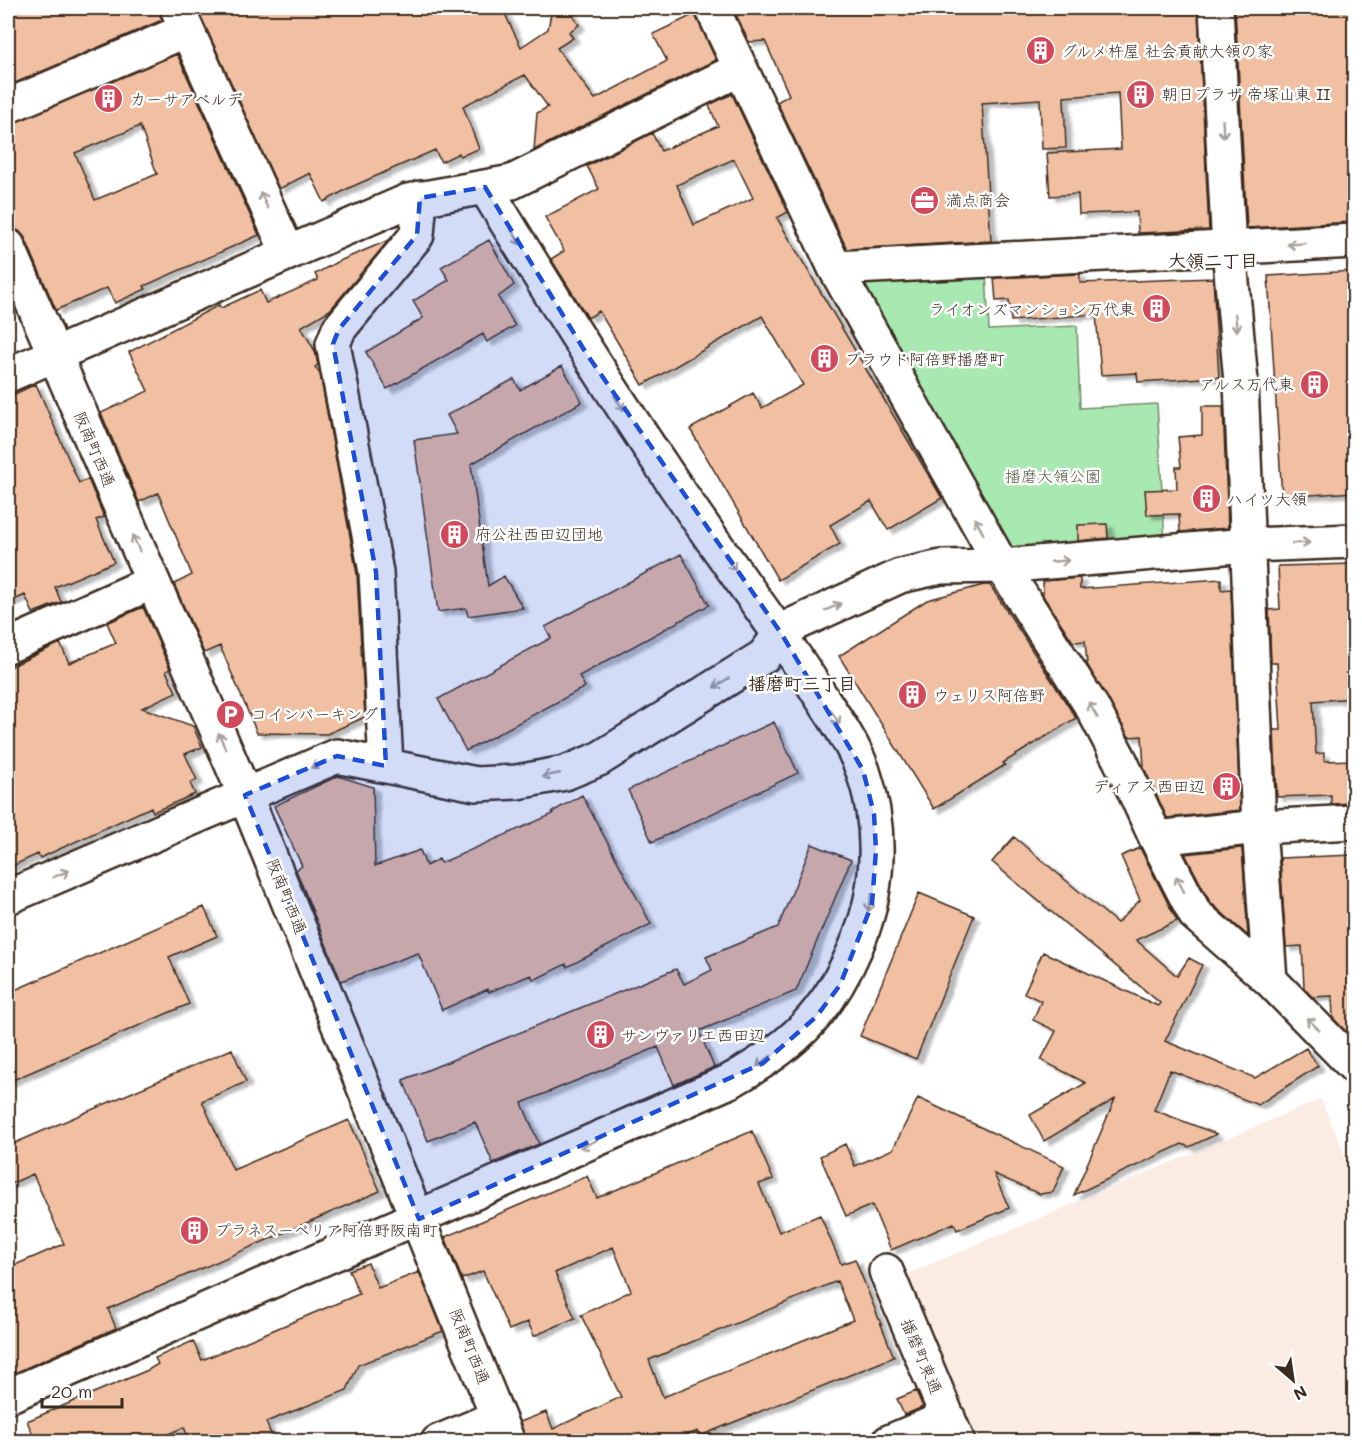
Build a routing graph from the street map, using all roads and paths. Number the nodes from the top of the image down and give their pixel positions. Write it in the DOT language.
graph roads {
  1 [pos="712,8"];
  2 [pos="1216,8"];
  3 [pos="182,19"];
  4 [pos="740,69"];
  5 [pos="8,106"];
  6 [pos="485,187"];
  7 [pos="420,198"];
  8 [pos="1354,241"];
  9 [pos="8,246"];
  10 [pos="1229,249"];
  11 [pos="288,253"];
  12 [pos="835,268"];
  13 [pos="54,355"];
  14 [pos="8,375"];
  15 [pos="1354,541"];
  16 [pos="1248,545"];
  17 [pos="1002,566"];
  18 [pos="153,582"];
  19 [pos="781,633"];
  20 [pos="8,646"];
  21 [pos="386,766"];
  22 [pos="245,795"];
  23 [pos="1354,822"];
  24 [pos="1259,826"];
  25 [pos="1156,838"];
  26 [pos="8,897"];
  27 [pos="1270,980"];
  28 [pos="1354,1066"];
  29 [pos="419,1219"];
  30 [pos="886,1271"];
  31 [pos="8,1396"];
  32 [pos="503,1429"];
  33 [pos="953,1430"];
  34 [pos="438,1442"];
  35 [pos="889,1442"];
  1 -- 4 [label="street"];
  2 -- 10 [label="street, one-way"];
  3 -- 5 [label="street"];
  11 -- 3 [label="street, one-way"];
  4 -- 6 [label="street"];
  4 -- 12 [label="street"];
  6 -- 7 [label="street"];
  6 -- 19 [label="street, one-way"];
  7 -- 11 [label="street"];
  7 -- 21 [label="street"];
  8 -- 10 [label="street, one-way"];
  9 -- 13 [label="street, 阪南町西通"];
  10 -- 12 [label="street"];
  10 -- 16 [label="street, one-way"];
  11 -- 13 [label="street"];
  17 -- 12 [label="street, one-way"];
  13 -- 14 [label="street"];
  18 -- 13 [label="street, 阪南町西通, one-way"];
  16 -- 15 [label="street, one-way"];
  17 -- 16 [label="street, one-way"];
  16 -- 24 [label="street"];
  19 -- 17 [label="street, one-way"];
  25 -- 17 [label="street, one-way"];
  18 -- 20 [label="street"];
  22 -- 18 [label="street, 阪南町西通, one-way"];
  19 -- 21 [label="street, one-way"];
  19 -- 29 [label="street, one-way"];
  21 -- 22 [label="street, one-way"];
  26 -- 22 [label="street, one-way"];
  22 -- 29 [label="street, 阪南町西通"];
  23 -- 24 [label="street"];
  24 -- 25 [label="street"];
  24 -- 27 [label="street"];
  27 -- 25 [label="street, one-way"];
  28 -- 27 [label="street, one-way"];
  29 -- 31 [label="street"];
  29 -- 32 [label="street, 阪南町西通"];
  30 -- 33 [label="street, 播磨町東通"];
  32 -- 34 [label="street"];
  33 -- 35 [label="street"];
}
